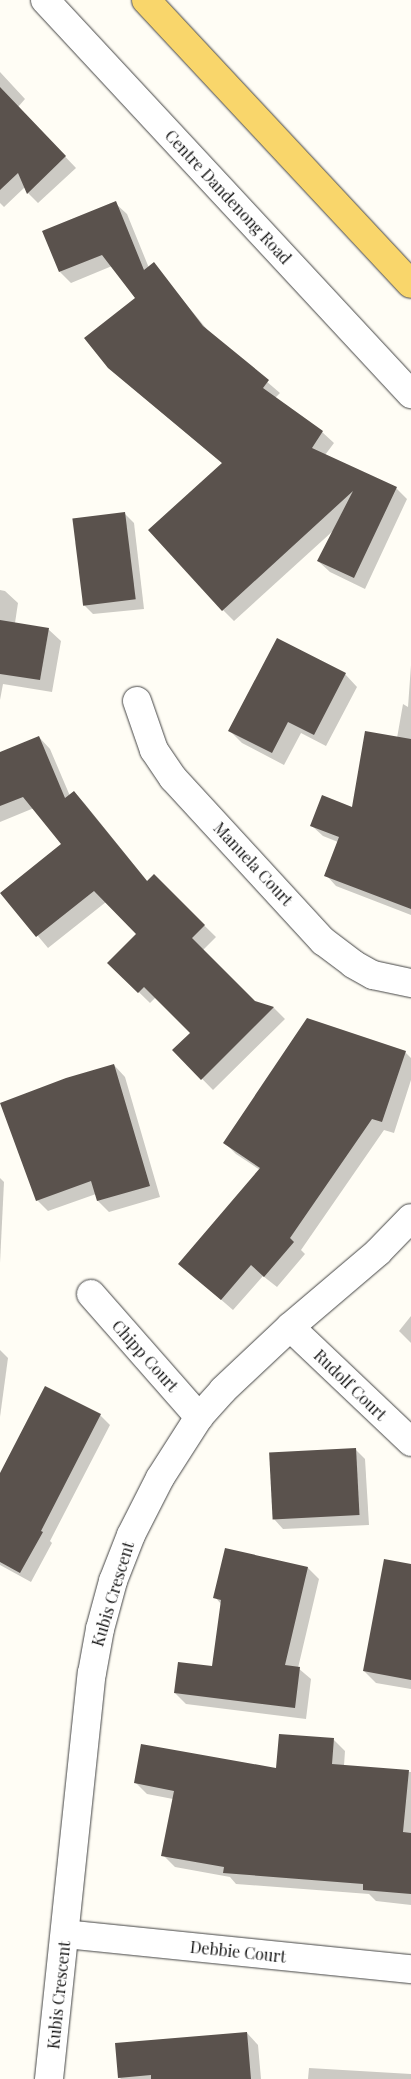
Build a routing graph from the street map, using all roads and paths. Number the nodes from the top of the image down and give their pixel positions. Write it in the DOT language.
graph roads {
  1 [pos="45,0"];
  2 [pos="146,0"];
  3 [pos="411,284"];
  4 [pos="411,394"];
  5 [pos="137,701"];
  6 [pos="411,983"];
  7 [pos="411,1218"];
  8 [pos="91,1294"];
  9 [pos="290,1327"];
  10 [pos="199,1417"];
  11 [pos="411,1442"];
  12 [pos="65,1934"];
  13 [pos="411,1969"];
  14 [pos="50,2079"];
  1 -- 4 [label="street, Centre Dandenong Road"];
  2 -- 3 [label="main road"];
  5 -- 6 [label="street, Manuela Court"];
  7 -- 9 [label="street, Kubis Crescent"];
  8 -- 10 [label="street, Chipp Court"];
  9 -- 10 [label="street, Kubis Crescent"];
  9 -- 11 [label="street, Rudolf Court"];
  10 -- 12 [label="street, Kubis Crescent"];
  12 -- 13 [label="street, Debbie Court"];
  12 -- 14 [label="street, Kubis Crescent"];
}
